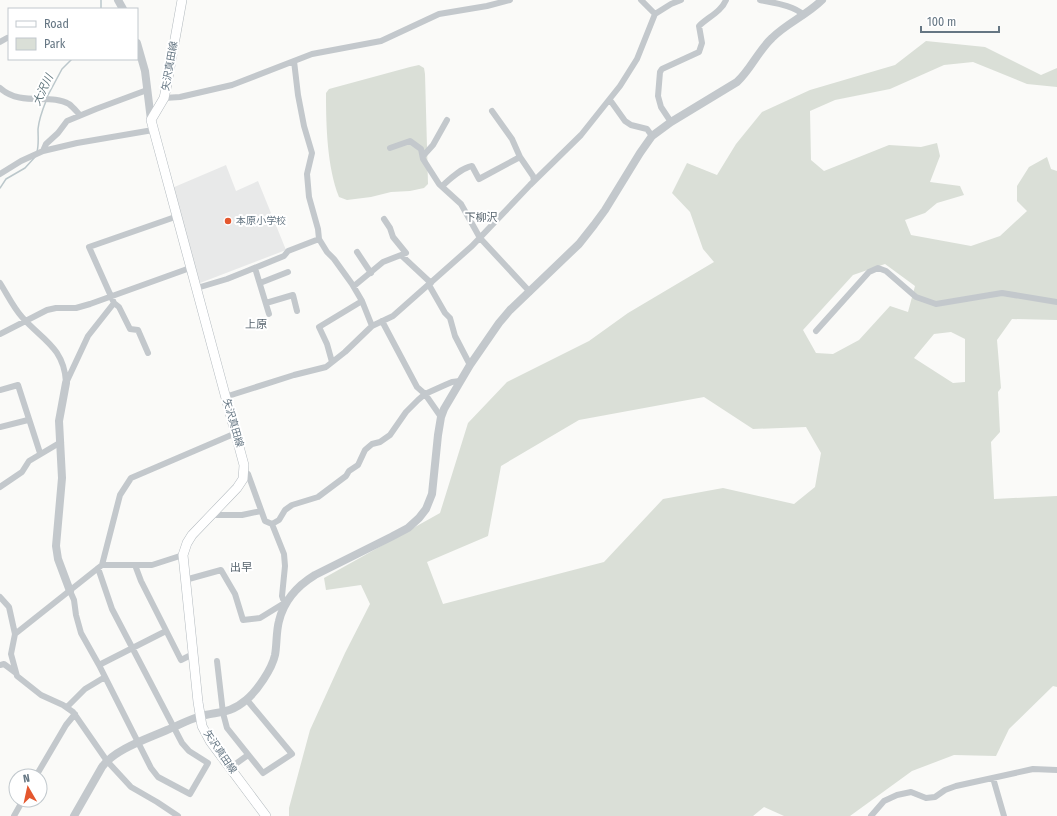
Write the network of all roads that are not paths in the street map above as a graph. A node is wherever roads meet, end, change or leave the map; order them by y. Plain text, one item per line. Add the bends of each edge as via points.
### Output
1 (182, 0) edge
2 (510, 0) edge
3 (641, 0) edge
4 (681, 0) edge
5 (726, 0) edge
6 (760, 0) edge
7 (822, 0) edge
8 (655, 14) junction
9 (804, 15) junction
10 (7, 38) dead end
11 (0, 42) edge
12 (138, 46) edge
13 (294, 61) junction
14 (1, 89) edge
15 (147, 90) junction
16 (164, 98) junction
17 (610, 100) junction
18 (492, 111) dead end
19 (80, 115) junction
20 (151, 120) junction
21 (448, 120) dead end
22 (671, 122) junction
23 (153, 130) junction
24 (652, 136) junction
25 (390, 148) dead end
26 (43, 151) junction
27 (423, 156) junction
28 (520, 157) junction
29 (0, 174) edge
30 (534, 181) junction
31 (442, 186) junction
32 (178, 216) junction
33 (384, 219) dead end
34 (480, 238) junction
35 (319, 239) junction
36 (357, 252) dead end
37 (401, 255) junction
38 (190, 268) junction
39 (255, 268) junction
40 (288, 272) dead end
41 (371, 273) junction
42 (0, 283) edge
43 (260, 284) junction
44 (430, 284) junction
45 (354, 286) junction
46 (197, 288) junction
47 (530, 292) junction
48 (113, 300) junction
49 (362, 301) junction
50 (1057, 302) edge
51 (266, 303) junction
52 (297, 311) dead end
53 (269, 314) dead end
54 (25, 321) junction
55 (382, 321) junction
56 (372, 326) junction
57 (816, 331) dead end
58 (0, 334) edge
59 (148, 353) dead end
60 (332, 362) junction
61 (470, 365) junction
62 (460, 381) junction
63 (66, 384) junction
64 (0, 390) edge
65 (426, 394) junction
66 (225, 397) junction
67 (441, 417) junction
68 (28, 420) junction
69 (0, 427) edge
70 (236, 433) junction
71 (61, 442) junction
72 (40, 453) junction
73 (244, 472) junction
74 (0, 487) edge
75 (261, 511) junction
76 (210, 515) junction
77 (272, 524) junction
78 (183, 555) junction
79 (135, 565) junction
80 (100, 567) junction
81 (185, 580) junction
82 (70, 591) junction
83 (0, 597) edge
84 (286, 602) junction
85 (166, 631) junction
86 (15, 634) junction
87 (132, 649) junction
88 (11, 654) junction
89 (193, 654) junction
90 (217, 661) dead end
91 (99, 665) junction
92 (1, 666) edge
93 (16, 673) junction
94 (105, 677) junction
95 (247, 700) junction
96 (67, 707) junction
97 (223, 713) junction
98 (75, 714) junction
99 (200, 716) junction
100 (173, 727) junction
101 (138, 743) junction
102 (248, 755) junction
103 (106, 761) junction
104 (41, 768) edge
105 (230, 768) junction
106 (1057, 770) edge
107 (993, 778) junction
108 (74, 816) edge
109 (178, 816) edge
110 (266, 816) edge
111 (871, 816) edge
112 (1004, 816) edge

1 - 16 main road, 矢沢真田線
2 - 13 street via 440,14 380,41 312,54
3 - 8 street
4 - 8 street
5 - 22 street via 724,6 699,26 702,43 699,52 660,72 658,96 661,107
6 - 9 street via 800,11
7 - 9 street
8 - 17 street via 637,59
9 - 22 street via 773,37 737,82
10 - 11 street
12 - 15 street
13 - 16 street via 232,86
13 - 35 street via 304,126 312,153 307,174 309,197
14 - 19 street via 17,98 69,104
15 - 19 street
15 - 20 street
16 - 20 main road, 矢沢真田線
17 - 24 street via 625,121 647,129
17 - 30 street via 581,135
18 - 28 street via 512,138
19 - 26 street via 67,121 46,144
20 - 23 main road, 矢沢真田線
21 - 27 street
22 - 24 street
23 - 26 street
23 - 32 main road, 矢沢真田線
24 - 47 street via 594,225 579,244
25 - 27 street via 410,141 421,149
26 - 29 street
27 - 31 street
28 - 30 street
28 - 31 street via 479,179 472,166 469,167
30 - 34 street
31 - 34 street via 461,204
32 - 38 main road, 矢沢真田線
32 - 48 street via 89,247
33 - 37 street via 406,253
34 - 44 street
34 - 47 street
35 - 39 street
35 - 45 street
36 - 41 street
37 - 41 street via 383,262
37 - 44 street
38 - 46 main road, 矢沢真田線
38 - 48 street
39 - 43 street
39 - 46 street
40 - 43 street
41 - 45 street
42 - 54 street
43 - 51 street
44 - 55 street via 393,316
44 - 61 street via 450,318 455,336
45 - 49 street
46 - 66 main road, 矢沢真田線
47 - 61 street via 499,323
48 - 54 street via 76,308 56,308
48 - 59 street via 130,329 138,330
48 - 63 street via 88,336
49 - 56 street
49 - 60 street via 319,327
50 - 57 street via 1002,293 936,304 916,297 886,271 878,268 869,272
51 - 52 street via 293,295
51 - 53 street
54 - 58 street
54 - 63 street via 56,352 64,369
55 - 56 street
55 - 65 street via 417,387
56 - 60 street
60 - 66 street via 326,367
61 - 62 street
62 - 65 street
62 - 67 street
63 - 71 street via 59,421
64 - 68 street via 18,384
65 - 67 street
65 - 77 street via 406,412 390,435 368,447 358,465 346,476 318,497 284,510 279,520
66 - 70 main road, 矢沢真田線
67 - 84 street via 432,494 419,518 392,537 315,575 297,588
68 - 69 street
68 - 72 street
70 - 73 main road, 矢沢真田線
70 - 80 street via 131,478 120,495
71 - 72 street
71 - 82 street via 62,478 57,551
72 - 74 street via 29,461 22,472
73 - 75 street via 248,474
73 - 76 main road, 矢沢真田線 via 237,488
75 - 76 street
75 - 77 street via 265,521
76 - 78 main road, 矢沢真田線 via 192,535
77 - 84 street via 284,554 282,596
78 - 79 street via 152,565
78 - 81 main road, 矢沢真田線
79 - 80 street
79 - 85 street
80 - 82 street
80 - 87 street via 112,609
81 - 84 street via 221,570 235,594 243,620 260,618
81 - 89 main road, 矢沢真田線
82 - 86 street
82 - 91 street via 81,633
83 - 86 street via 9,607
84 - 95 street via 279,622 275,656 266,676
85 - 87 street
85 - 89 street via 181,660
86 - 88 street
87 - 91 street
87 - 100 street
88 - 92 street
88 - 93 street
89 - 99 main road, 矢沢真田線
90 - 97 street
91 - 94 street
92 - 93 street
93 - 96 street via 21,681 41,695
94 - 96 street via 85,689
94 - 101 street
95 - 97 street
95 - 102 street via 292,754 262,773
96 - 98 street
97 - 99 street
97 - 102 street via 227,728
98 - 103 street
98 - 104 street
99 - 100 street
99 - 105 main road, 矢沢真田線 via 210,741
100 - 101 street
100 - 101 street via 189,751 208,763 190,794 158,777
101 - 103 street
102 - 105 street
103 - 108 street
103 - 109 street via 131,787
105 - 110 main road, 矢沢真田線
106 - 107 street via 1033,769
107 - 111 street via 956,786 935,797 926,798 912,792 897,795 884,801
107 - 112 street

